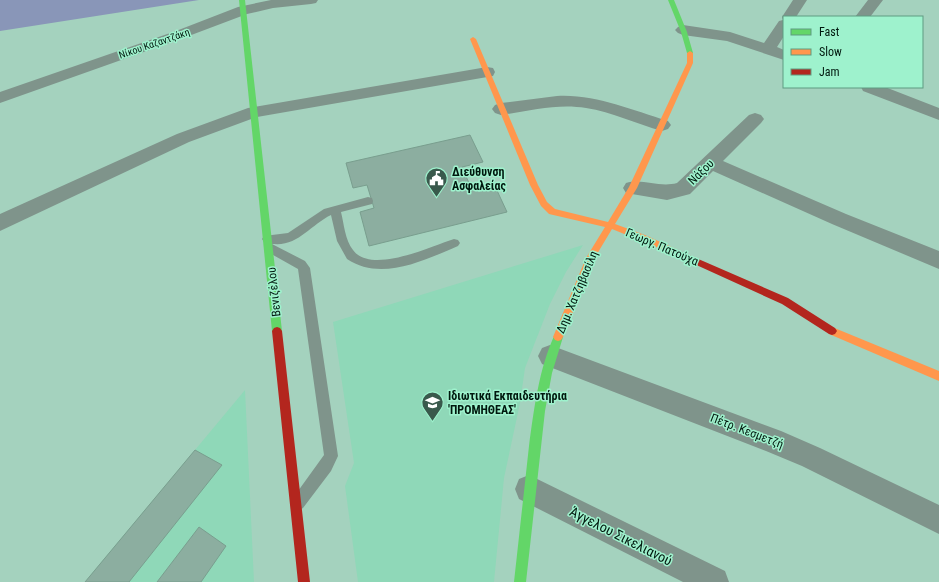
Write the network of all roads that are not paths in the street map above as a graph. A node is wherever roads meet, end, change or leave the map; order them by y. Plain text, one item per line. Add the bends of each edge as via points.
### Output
1 (311, 0) edge
2 (671, 0) edge
3 (800, 0) edge
4 (876, 0) edge
5 (242, 4) edge
6 (790, 16) edge
7 (863, 16) edge
8 (783, 26) edge
9 (683, 30) junction
10 (473, 39) dead end
11 (768, 49) junction
12 (783, 55) edge
13 (487, 72) junction
14 (872, 88) edge
15 (0, 98) edge
16 (501, 109) junction
17 (254, 112) junction
18 (939, 114) edge
19 (755, 118) dead end
20 (662, 125) junction
21 (711, 163) junction
22 (633, 188) junction
23 (368, 201) dead end
24 (335, 209) junction
25 (0, 223) edge
26 (609, 225) junction
27 (454, 243) dead end
28 (269, 244) junction
29 (939, 260) edge
30 (550, 356) junction
31 (939, 376) edge
32 (529, 489) junction
33 (296, 506) junction
34 (939, 520) edge
35 (304, 582) edge
36 (520, 582) edge
37 (714, 582) edge

1 - 5 street, Νίκου Καζαντζάκη
2 - 9 street, Δημ. Χατζηβασίλη
3 - 6 street
4 - 7 street
5 - 15 street, Νίκου Καζαντζάκη via 181,34
5 - 17 street, Βενιζέλου
8 - 11 street
9 - 11 street via 730,37
9 - 20 street, Δημ. Χατζηβασίλη via 690,53 690,63
10 - 13 street, Γεωργ. Πατούχα
11 - 12 street
13 - 16 street, Γεωργ. Πατούχα
13 - 17 street
14 - 18 street
16 - 20 street via 563,101 576,102 600,106
16 - 26 street, Γεωργ. Πατούχα via 547,208 565,216
17 - 25 street via 183,138 36,204
17 - 28 street, Βενιζέλου
19 - 21 street, Νάξου
20 - 22 street, Δημ. Χατζηβασίλη
21 - 22 street, Νάξου via 686,187 678,191 661,193
21 - 29 street
22 - 26 street, Δημ. Χατζηβασίλη
23 - 24 lane
24 - 27 lane via 345,247 351,256 365,262 384,264 409,260
24 - 28 lane via 290,237
26 - 30 street, Δημ. Χατζηβασίλη via 590,258
26 - 31 street, Γεωργ. Πατούχα via 642,237 785,301 835,333
28 - 33 street, Βενιζέλου
28 - 33 lane via 304,268 330,456 326,466
30 - 32 street, Δημ. Χατζηβασίλη
30 - 34 street, Πέτρ. Κεσμετζή via 772,440
32 - 36 street, Δημ. Χατζηβασίλη
32 - 37 street, Άγγελου Σικελιανού
33 - 35 street, Βενιζέλου

